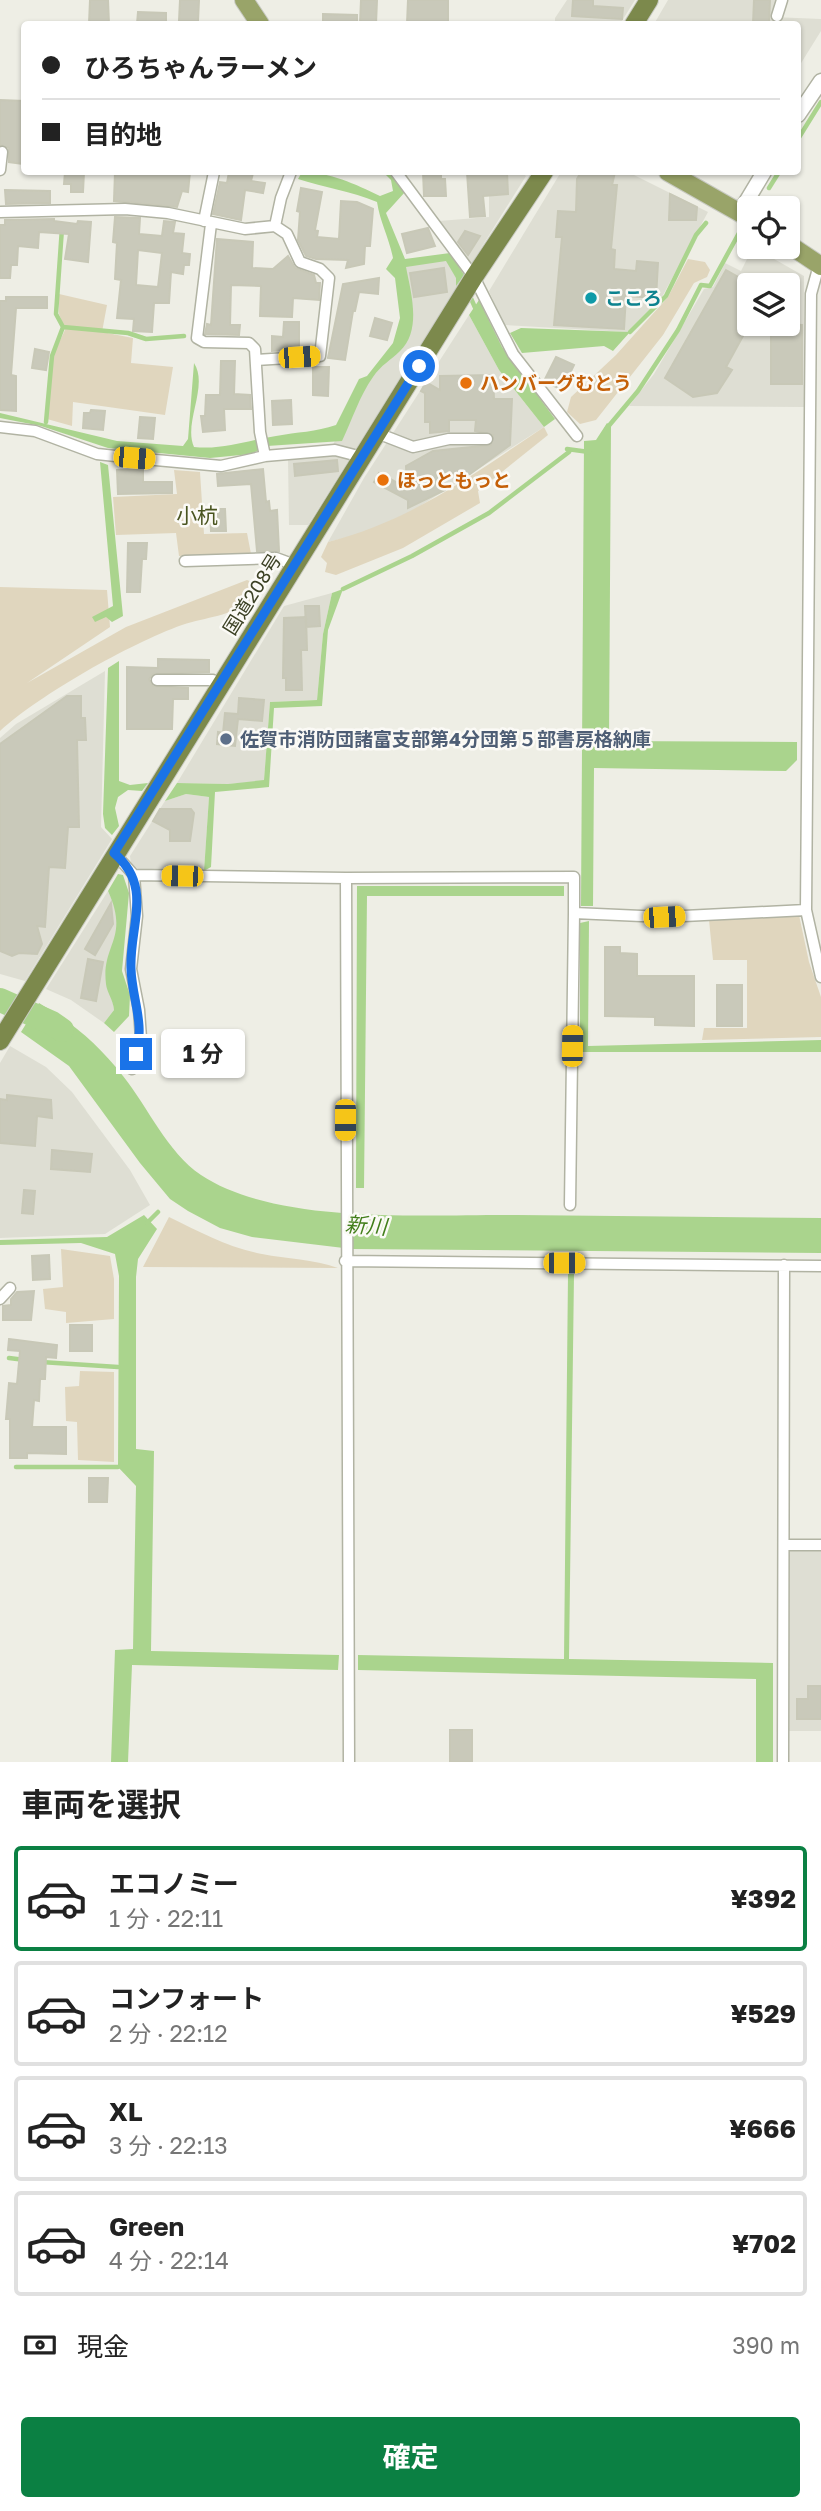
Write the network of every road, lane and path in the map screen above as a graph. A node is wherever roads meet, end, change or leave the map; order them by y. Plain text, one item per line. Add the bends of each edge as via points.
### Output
1 (244, 0) edge
2 (649, 0) edge
3 (782, 0) edge
4 (777, 16) dead end
5 (258, 21) edge
6 (636, 21) edge
7 (821, 81) edge
8 (801, 111) edge
9 (2, 152) dead end
10 (0, 170) edge
11 (214, 175) edge
12 (290, 175) edge
13 (398, 175) edge
14 (542, 175) edge
15 (673, 175) edge
16 (763, 175) edge
17 (753, 196) edge
18 (737, 211) edge
19 (0, 212) edge
20 (207, 222) junction
21 (275, 226) junction
22 (800, 252) edge
23 (820, 266) edge
24 (474, 278) junction
25 (256, 360) junction
26 (0, 427) edge
27 (377, 433) junction
28 (577, 436) dead end
29 (487, 439) dead end
30 (265, 456) junction
31 (362, 457) junction
32 (185, 561) dead end
33 (295, 565) junction
34 (158, 680) dead end
35 (220, 684) junction
36 (114, 853) junction
37 (134, 875) junction
38 (346, 878) junction
39 (806, 910) junction
40 (574, 913) junction
41 (821, 977) edge
42 (1, 1039) edge
43 (132, 1069) dead end
44 (570, 1205) dead end
45 (345, 1261) junction
46 (784, 1265) junction
47 (821, 1266) edge
48 (10, 1288) dead end
49 (0, 1299) edge
50 (784, 1545) junction
51 (821, 1545) edge
52 (349, 1762) edge
53 (783, 1762) edge

1 - 5 main road
2 - 6 highway
3 - 4 street
7 - 8 street
9 - 10 street
11 - 20 street
12 - 21 street
13 - 24 street
14 - 24 highway, 国道208号
15 - 18 main road
16 - 17 street
19 - 20 street via 125,209
20 - 21 street via 245,229
20 - 25 street via 197,338 249,343
21 - 25 street via 287,234 300,262 320,269 329,278 320,356
22 - 23 main road
23 - 39 street via 811,294
24 - 27 highway, 国道208号
24 - 28 street via 513,354
25 - 30 street
26 - 30 street via 35,431 110,456 221,466
27 - 29 street via 413,447 449,439
27 - 31 highway, 国道208号
30 - 31 street via 335,450
31 - 33 highway, 国道208号
32 - 33 street via 276,558
33 - 35 highway, 国道208号
34 - 35 street via 213,680
35 - 36 highway, 国道208号
36 - 37 street
36 - 42 highway, 国道208号
37 - 38 street
37 - 43 street via 137,916 131,969 141,1038
38 - 40 street via 574,877
38 - 45 street
39 - 40 street via 664,917
39 - 41 street
40 - 44 street
45 - 46 street
45 - 52 street
46 - 47 street
46 - 50 street
48 - 49 street
50 - 51 street
50 - 53 street

